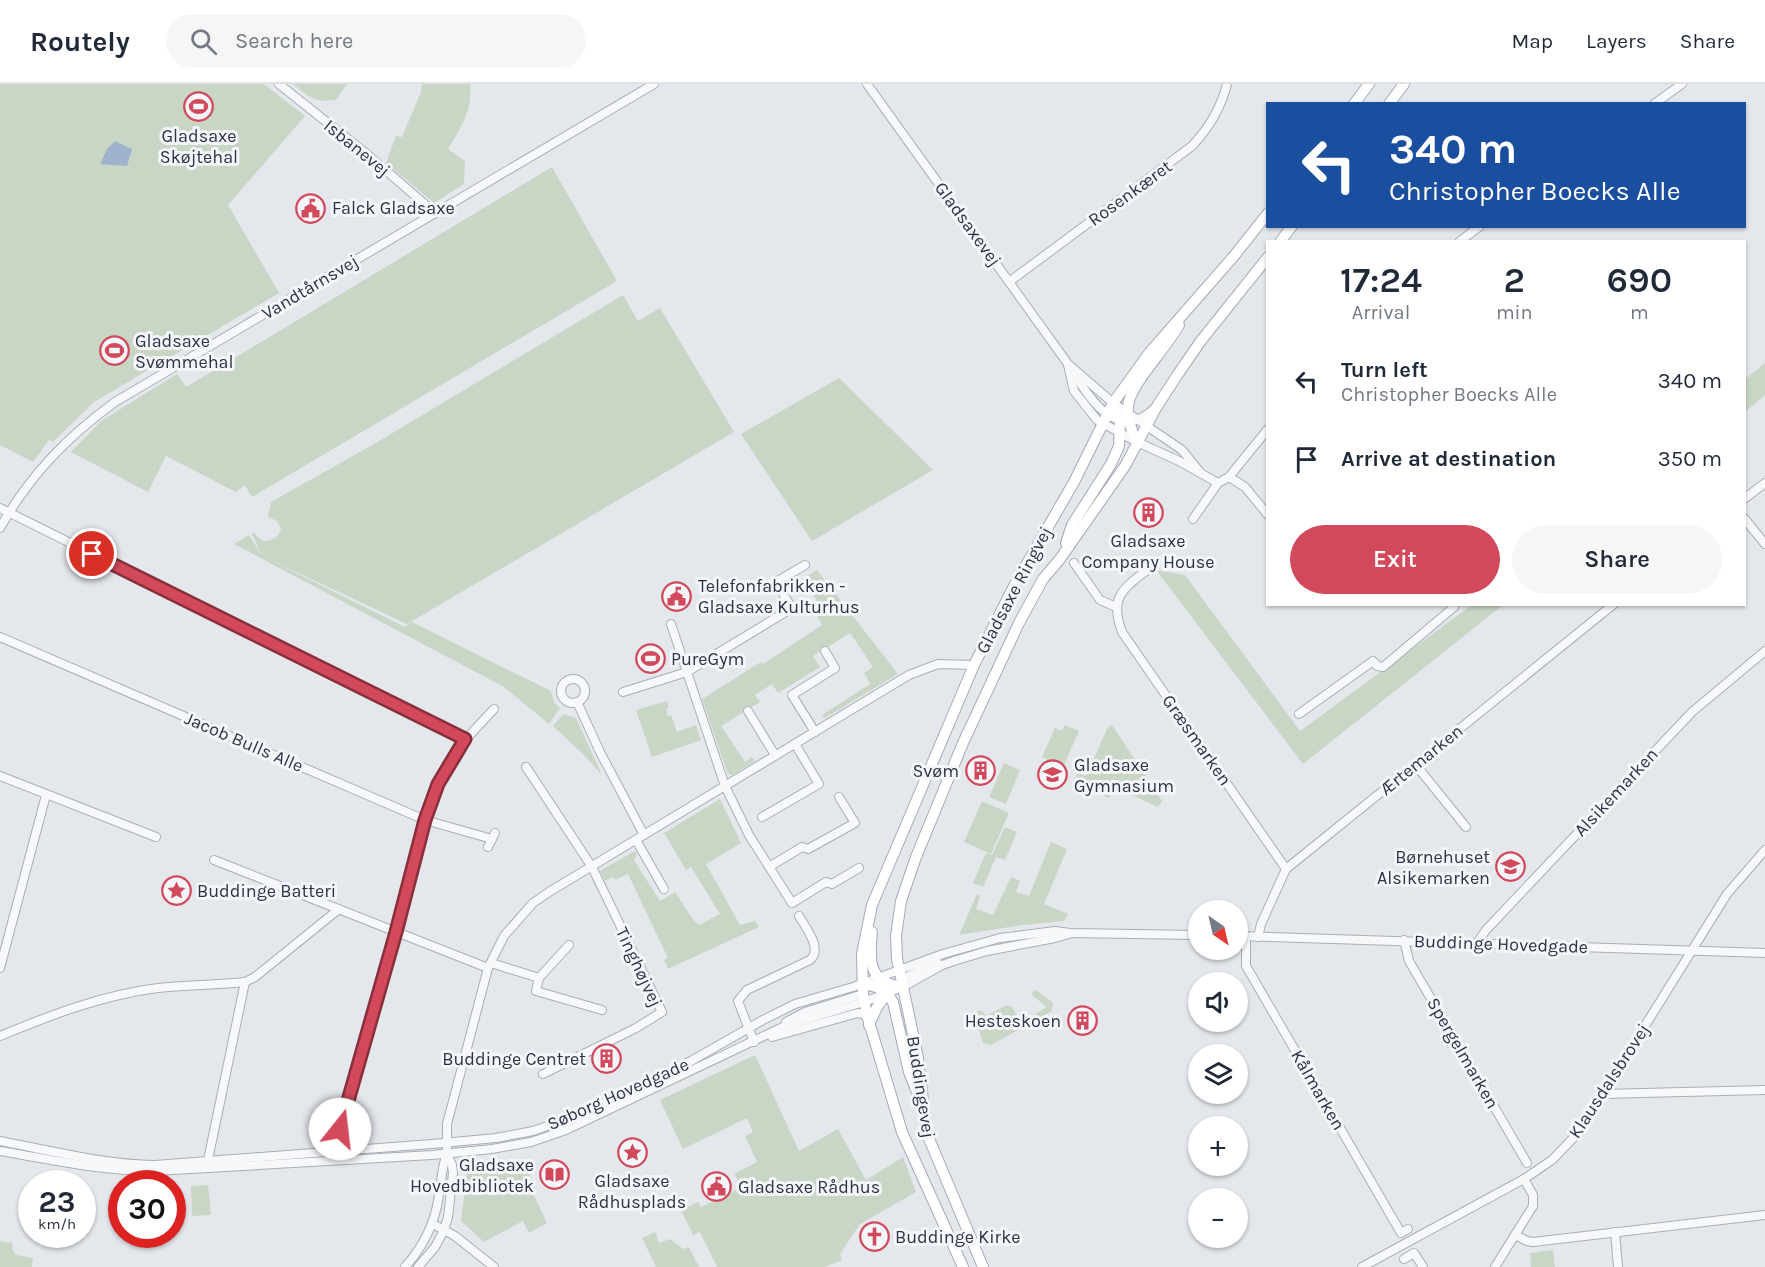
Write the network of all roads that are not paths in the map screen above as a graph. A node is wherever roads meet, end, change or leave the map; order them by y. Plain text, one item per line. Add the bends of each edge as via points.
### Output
1 (279, 84) edge
2 (654, 84) edge
3 (867, 84) edge
4 (1227, 84) edge
5 (1369, 84) edge
6 (1404, 84) edge
7 (1682, 84) edge
8 (1356, 102) edge
9 (1390, 102) edge
10 (1657, 102) edge
11 (435, 213) junction
12 (1266, 216) edge
13 (1477, 228) edge
14 (1462, 240) edge
15 (1266, 260) edge
16 (1009, 282) junction
17 (1189, 307) junction
18 (1068, 364) junction
19 (1113, 403) junction
20 (1104, 419) junction
21 (1132, 420) junction
22 (1266, 431) edge
23 (1121, 434) junction
24 (1137, 442) junction
25 (1198, 471) junction
26 (1229, 477) junction
27 (1218, 483) junction
28 (1765, 483) edge
29 (1746, 497) edge
30 (4, 510) edge
31 (1266, 513) edge
32 (1193, 519) dead end
33 (1746, 520) edge
34 (0, 528) edge
35 (1765, 544) edge
36 (1060, 559) junction
37 (1074, 563) dead end
38 (805, 565) dead end
39 (1146, 572) dead end
40 (1453, 606) edge
41 (1612, 606) edge
42 (1116, 607) junction
43 (671, 624) dead end
44 (0, 637) edge
45 (825, 651) dead end
46 (1765, 651) edge
47 (974, 665) junction
48 (687, 672) junction
49 (623, 692) dead end
50 (577, 702) dead end
51 (494, 709) dead end
52 (748, 711) dead end
53 (1299, 714) dead end
54 (814, 732) junction
55 (465, 739) junction
56 (795, 744) junction
57 (776, 755) junction
58 (1415, 764) junction
59 (526, 767) dead end
60 (0, 776) edge
61 (725, 786) junction
62 (46, 795) junction
63 (839, 797) dead end
64 (762, 817) dead end
65 (425, 820) junction
66 (1466, 827) dead end
67 (156, 837) dead end
68 (640, 838) junction
69 (492, 840) dead end
70 (1765, 850) edge
71 (214, 861) dead end
72 (592, 867) junction
73 (769, 867) junction
74 (859, 868) dead end
75 (1286, 868) junction
76 (880, 884) junction
77 (664, 889) dead end
78 (339, 909) junction
79 (799, 916) dead end
80 (396, 932) junction
81 (1070, 933) junction
82 (1188, 935) edge
83 (1258, 936) junction
84 (1248, 937) edge
85 (1404, 940) junction
86 (1477, 943) junction
87 (569, 945) dead end
88 (1691, 951) junction
89 (1765, 952) edge
90 (1245, 960) edge
91 (489, 966) junction
92 (0, 968) edge
93 (539, 978) junction
94 (891, 979) junction
95 (244, 982) junction
96 (863, 994) junction
97 (602, 1010) dead end
98 (868, 1020) junction
99 (748, 1028) junction
100 (0, 1036) edge
101 (754, 1042) junction
102 (543, 1074) dead end
103 (1765, 1090) edge
104 (1602, 1094) junction
105 (922, 1106) junction
106 (533, 1131) junction
107 (0, 1141) edge
108 (446, 1143) junction
109 (0, 1151) edge
110 (333, 1152) junction
111 (447, 1154) junction
112 (376, 1157) junction
113 (208, 1160) junction
114 (1527, 1162) dead end
115 (1524, 1179) junction
116 (1765, 1215) edge
117 (432, 1224) junction
118 (1408, 1229) dead end
119 (444, 1230) junction
120 (1615, 1232) junction
121 (1515, 1235) junction
122 (1404, 1259) dead end
123 (405, 1267) edge
124 (418, 1267) edge
125 (494, 1267) edge
126 (963, 1267) edge
127 (983, 1267) edge
128 (1362, 1267) edge
129 (1423, 1267) edge
130 (1495, 1267) edge
131 (1618, 1267) edge

1 - 11 street, Isbanevej
2 - 11 street, Vandtårnsvej
3 - 16 street, Gladsaxevej
4 - 16 street, Rosenkæret via 1210,125 1192,146
5 - 8 main road
6 - 9 main road
7 - 10 street
11 - 30 street, Vandtårnsvej via 115,402 55,452
12 - 17 main road, Gladsaxe Ringvej
13 - 14 street
15 - 21 main road, Gladsaxe Ringvej via 1200,342 1156,408
16 - 18 street, Gladsaxevej
17 - 19 main road, Gladsaxe Ringvej
17 - 21 main road via 1134,390 1129,400
18 - 19 street, Gladsaxevej
18 - 20 street, Gladsaxevej via 1074,392 1090,414
19 - 20 main road, Gladsaxe Ringvej
19 - 21 main road
20 - 21 street
20 - 23 street, Gladsaxevej
20 - 47 main road, Gladsaxe Ringvej
21 - 23 main road
21 - 24 main road, Gladsaxe Ringvej
21 - 24 main road
21 - 25 street via 1182,450
22 - 26 street
23 - 24 street, Gladsaxevej
23 - 36 main road via 1117,452 1072,525
24 - 25 street, Gladsaxevej
24 - 36 main road, Gladsaxe Ringvej via 1125,466
25 - 27 street
26 - 27 street
26 - 31 street via 1245,487
27 - 32 street
28 - 29 street
30 - 34 street, Vandtårnsvej
30 - 55 street
33 - 35 street
36 - 94 main road, Gladsaxe Ringvej via 1043,579 994,674 916,857 901,901
37 - 42 street via 1100,600
38 - 48 street via 776,582 792,608
39 - 42 street via 1121,594
40 - 53 street via 1383,667 1373,662
41 - 58 street, Ærtemarken
42 - 75 street, Græsmarken via 1122,632
43 - 48 street
44 - 65 street, Jacob Bulls Alle
45 - 54 street via 835,668 792,695
46 - 86 street, Alsikemarken via 1692,712
47 - 54 street via 928,666
47 - 76 main road, Gladsaxe Ringvej
48 - 49 street
48 - 61 street
50 - 68 street
51 - 55 street
52 - 57 street
54 - 56 street
55 - 65 street via 438,784
56 - 57 street
56 - 64 street via 819,784
57 - 61 street
58 - 66 street
58 - 75 street, Ærtemarken
59 - 72 street
60 - 62 street
61 - 68 street
61 - 73 street
62 - 67 street
62 - 92 street
63 - 73 street via 855,823
65 - 69 street, Jacob Bulls Alle
65 - 80 street
68 - 72 street
68 - 77 street
70 - 88 street, Klausdalsbrovej via 1727,894
71 - 78 street
72 - 91 street via 533,903 504,936
72 - 102 street, Tinghøjvej via 662,1012
73 - 74 street via 792,903
75 - 83 street, Ærtemarken
76 - 94 main road via 870,958
76 - 96 main road, Gladsaxe Ringvej via 862,954
78 - 80 street
78 - 95 street
79 - 99 street via 816,954 742,994 738,1004
80 - 91 street
80 - 110 street
81 - 82 street
81 - 94 street via 987,951
81 - 94 street via 1055,931 1000,938 942,954
83 - 84 street, Buddinge Hovedgade
83 - 85 street, Buddinge Hovedgade
85 - 86 street, Buddinge Hovedgade
85 - 114 street, Spergelmarken via 1409,961
86 - 88 street, Buddinge Hovedgade
87 - 93 street
88 - 89 street, Buddinge Hovedgade
88 - 104 street, Klausdalsbrovej
90 - 118 street, Kålmarken via 1401,1233
91 - 93 street
91 - 108 street via 453,1095
93 - 97 street via 536,992
94 - 96 main road
94 - 96 street
94 - 98 main road
94 - 105 main road via 909,1072
94 - 105 main road, Buddingevej via 918,1058
95 - 100 street via 158,988 108,997
95 - 113 street
96 - 98 main road, Gladsaxe Ringvej
96 - 99 street, Søborg Hovedgade via 795,1004
96 - 101 street, Søborg Hovedgade
98 - 101 street via 858,1013
98 - 126 main road, Buddingevej via 902,1132
99 - 101 street
99 - 106 street, Søborg Hovedgade via 691,1061 576,1116
101 - 111 street, Søborg Hovedgade via 549,1137
103 - 104 street
104 - 115 street, Klausdalsbrovej via 1566,1148
105 - 127 main road, Buddingevej via 930,1144
106 - 108 street, Søborg Hovedgade
106 - 111 street
107 - 113 street, Søborg Hovedgade via 129,1164
108 - 110 street, Søborg Hovedgade
108 - 111 street
108 - 112 street via 443,1147
109 - 112 street, Søborg Hovedgade via 128,1171
110 - 113 street, Søborg Hovedgade
111 - 112 street, Søborg Hovedgade
111 - 117 street
111 - 119 street via 453,1173
115 - 121 street via 1534,1201
115 - 128 street, Klausdalsbrovej
116 - 120 street
117 - 119 street
117 - 123 street via 425,1241
119 - 124 street via 431,1254
119 - 125 street
120 - 121 street via 1533,1242
120 - 131 street
121 - 130 street
122 - 129 street via 1414,1253

